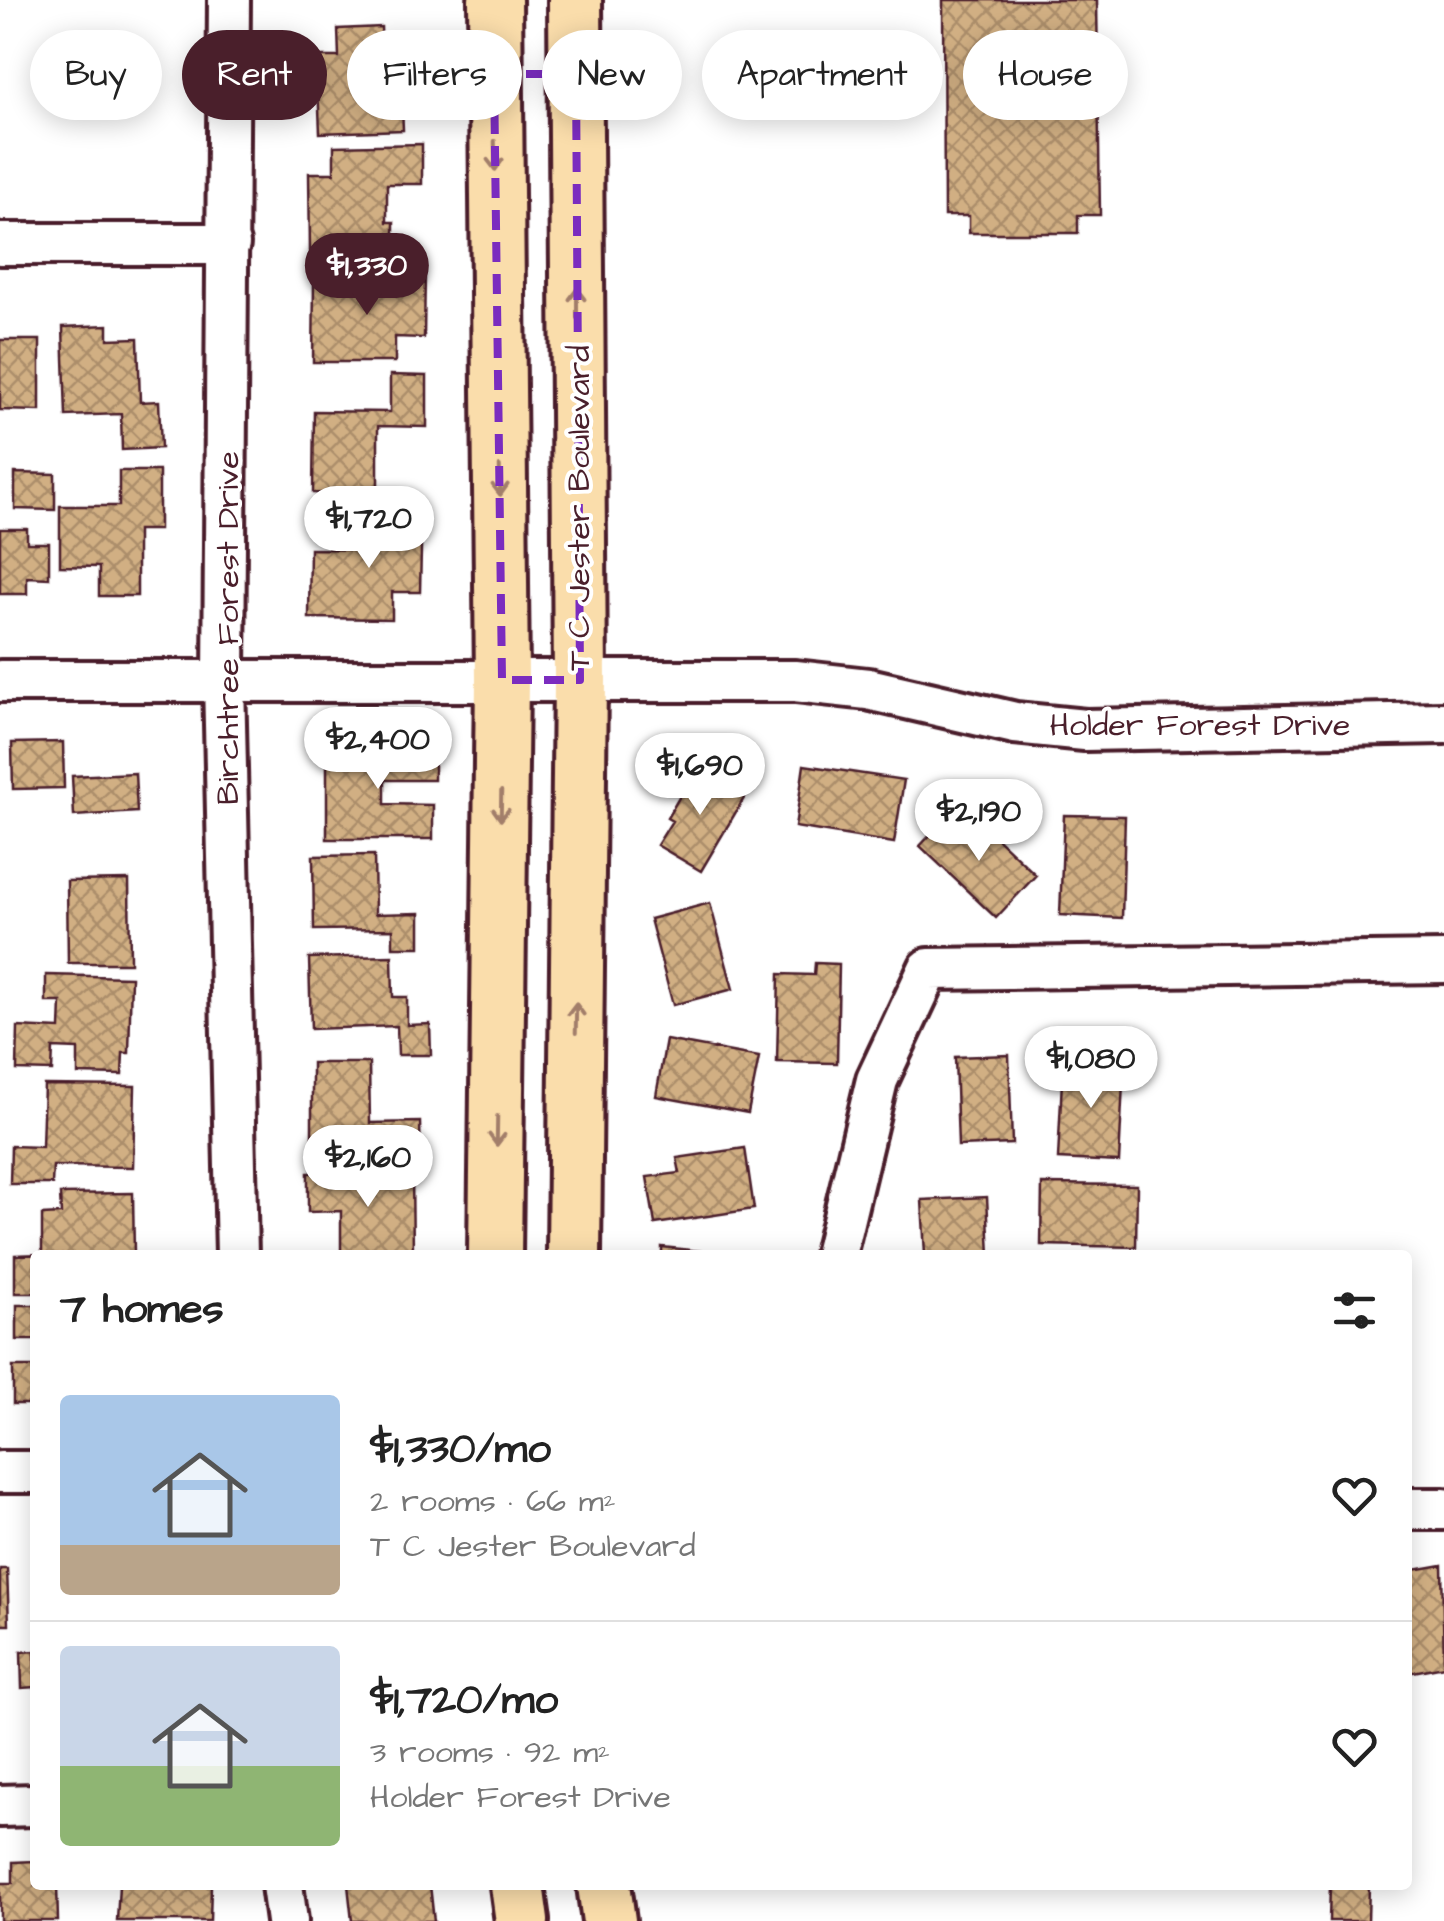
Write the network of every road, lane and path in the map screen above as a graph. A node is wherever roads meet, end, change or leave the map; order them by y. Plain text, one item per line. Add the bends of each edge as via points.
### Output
1 (229, 0) edge
2 (494, 0) edge
3 (574, 0) edge
4 (494, 30) edge
5 (575, 30) edge
6 (495, 120) edge
7 (576, 120) edge
8 (0, 244) edge
9 (229, 244) junction
10 (224, 680) junction
11 (502, 680) junction
12 (580, 680) junction
13 (0, 681) edge
14 (1444, 723) edge
15 (1444, 962) edge
16 (236, 1250) edge
17 (495, 1250) edge
18 (574, 1250) edge
19 (836, 1250) edge
20 (0, 1472) edge
21 (30, 1472) edge
22 (1412, 1509) edge
23 (1444, 1509) edge
24 (30, 1805) edge
25 (0, 1806) edge
26 (283, 1890) edge
27 (518, 1890) edge
28 (605, 1890) edge
29 (287, 1921) edge
30 (522, 1921) edge
31 (609, 1921) edge

1 - 9 street, Birchtree Forest Drive
2 - 4 main road
3 - 5 main road, T C Jester Boulevard
6 -> 11 main road
12 -> 7 main road, T C Jester Boulevard
8 - 9 street
9 - 10 street, Birchtree Forest Drive
10 - 11 street, Holder Forest Drive
10 - 13 street, Holder Forest Drive
10 - 16 street, Birchtree Forest Drive
11 - 12 street, Holder Forest Drive
11 -> 17 main road
12 - 14 street, Holder Forest Drive via 795,681 1085,730
18 -> 12 main road, T C Jester Boulevard
15 - 19 street via 928,968 877,1080
20 - 21 street
22 - 23 street
24 - 25 street
26 - 29 street
27 - 30 main road
28 - 31 main road

